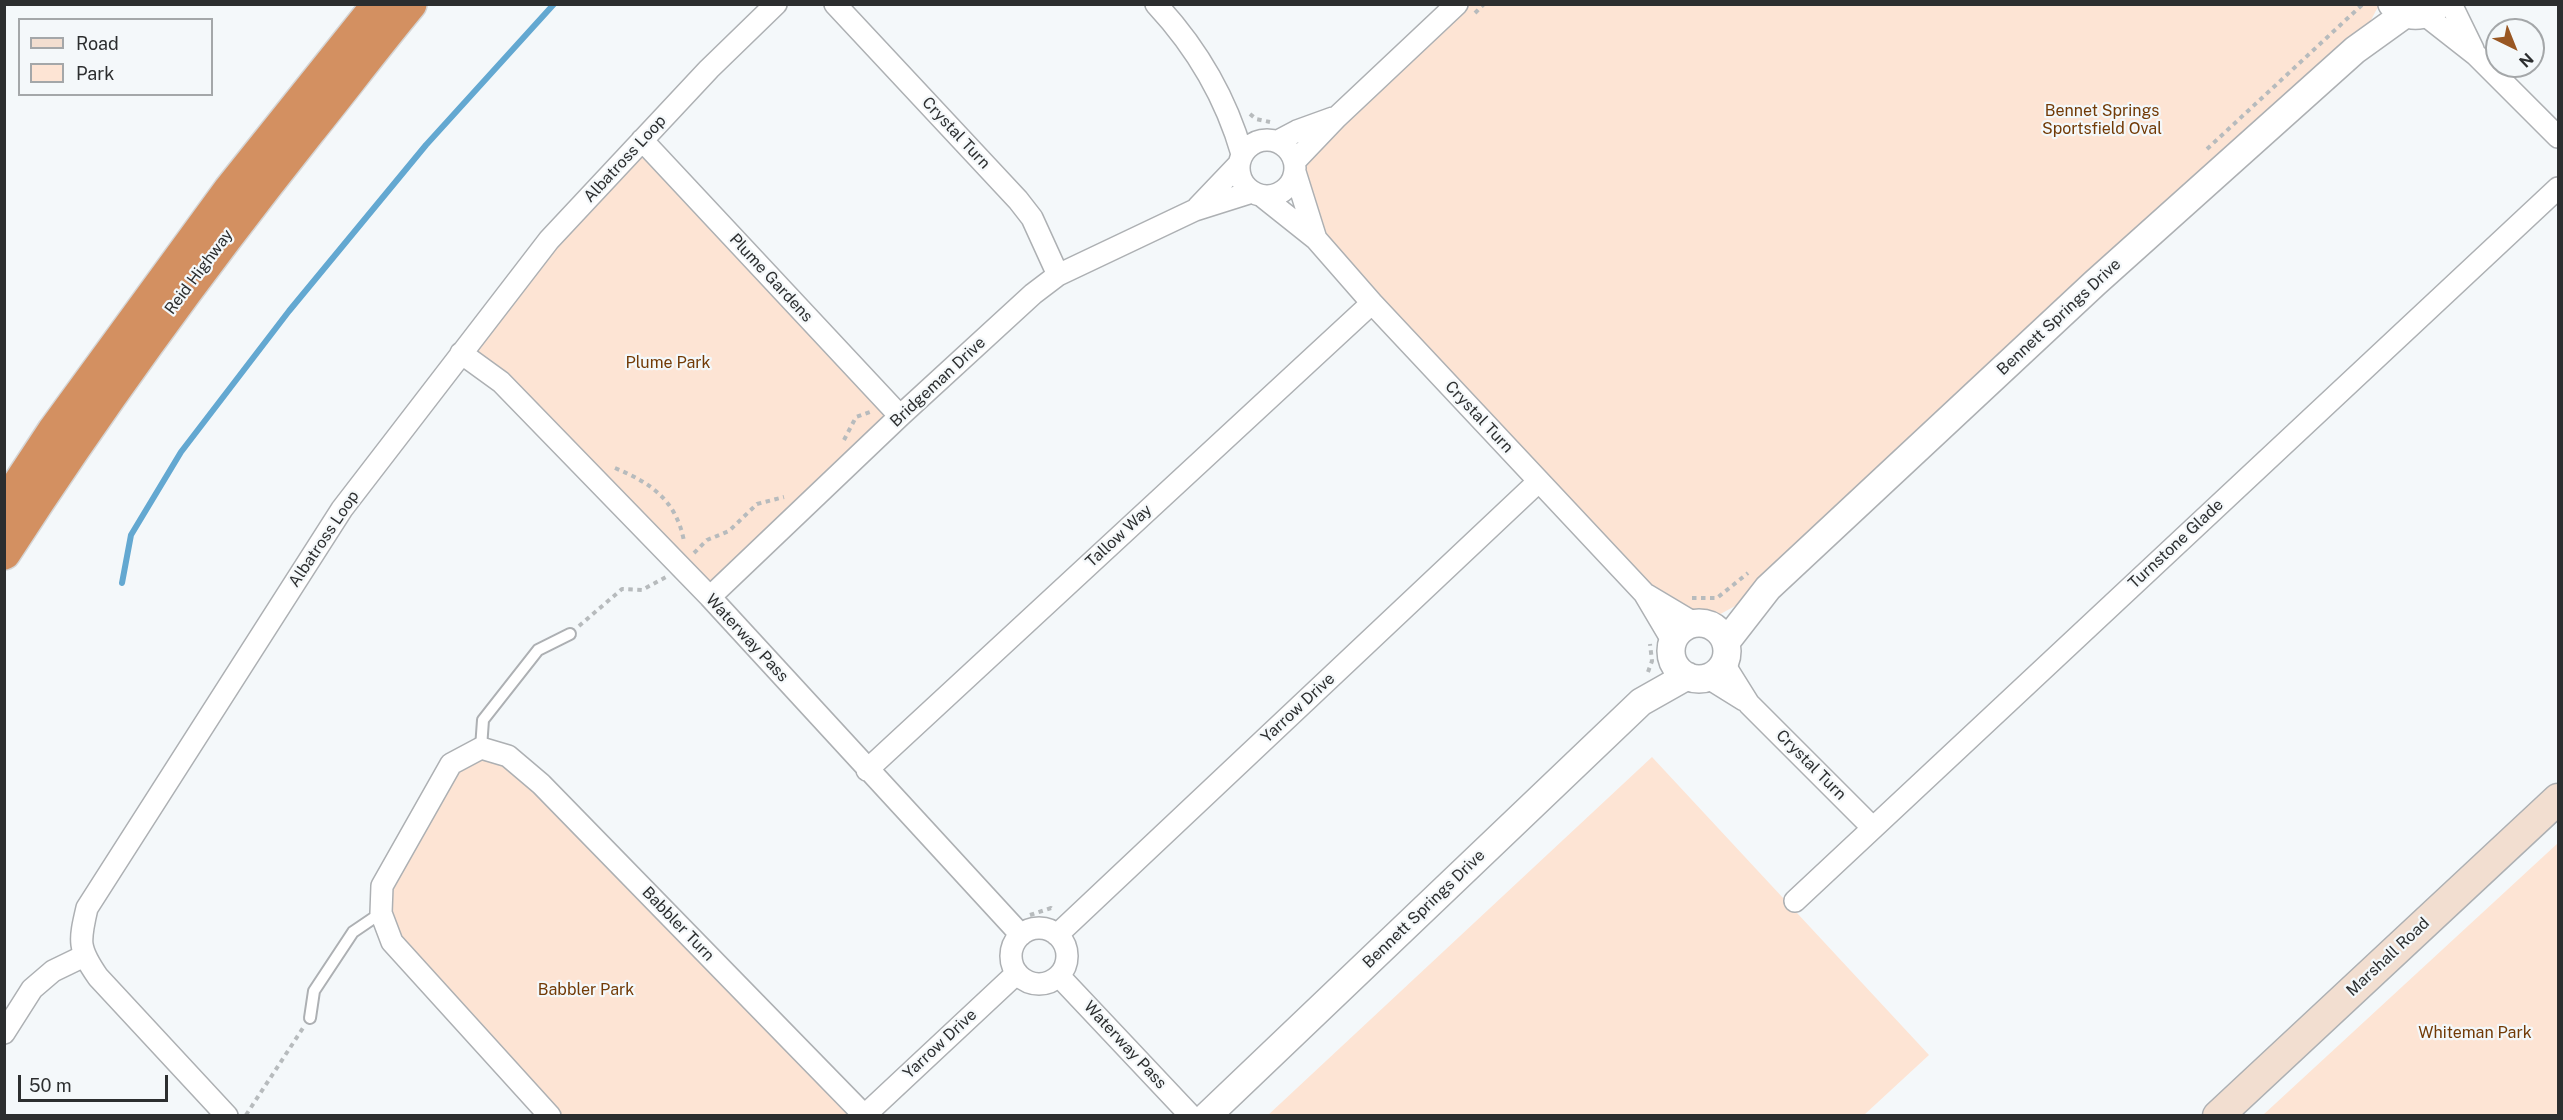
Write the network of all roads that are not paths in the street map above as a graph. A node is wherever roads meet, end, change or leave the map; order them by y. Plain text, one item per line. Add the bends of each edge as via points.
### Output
1 (379, 4) edge
2 (410, 4) edge
3 (776, 4) edge
4 (835, 4) edge
5 (1156, 4) edge
6 (2379, 4) edge
7 (2451, 4) edge
8 (2415, 10) edge
9 (1462, 12) edge
10 (2355, 51) junction
11 (2476, 55) junction
12 (1337, 117) junction
13 (2559, 136) edge
14 (642, 140) junction
15 (1254, 150) junction
16 (1295, 167) junction
17 (2559, 188) edge
18 (1257, 194) junction
19 (1195, 210) junction
20 (1316, 239) junction
21 (1058, 275) junction
22 (1372, 303) junction
23 (461, 353) junction
24 (900, 416) junction
25 (1539, 481) junction
26 (4, 507) edge
27 (4, 553) edge
28 (1759, 580) junction
29 (1644, 593) junction
30 (710, 597) junction
31 (1699, 623) junction
32 (570, 634) road end
33 (1672, 646) junction
34 (1711, 665) junction
35 (1641, 702) junction
36 (481, 748) junction
37 (867, 770) junction
38 (2559, 799) edge
39 (1872, 827) junction
40 (1795, 901) dead end
41 (381, 913) junction
42 (1021, 935) junction
43 (1057, 935) junction
44 (84, 956) junction
45 (1017, 973) junction
46 (1059, 976) junction
47 (310, 1018) road end
48 (4, 1033) edge
49 (864, 1115) edge
50 (227, 1116) edge
51 (550, 1116) edge
52 (1191, 1116) edge
53 (1207, 1116) edge
54 (2218, 1116) edge

1 - 26 highway, Reid Highway via 230,190 54,431
2 - 27 highway, Reid Highway via 152,335
3 - 14 street, Albatross Loop
4 - 21 street, Crystal Turn via 1018,200 1032,218
5 - 15 street via 1181,32
6 - 10 street, Bennett Springs Drive
7 - 11 street
8 - 10 street, Bennett Springs Drive
8 - 11 street
9 - 12 street
10 - 28 street, Bennett Springs Drive
11 - 13 street
12 - 15 street
12 - 16 street
14 - 23 street, Albatross Loop via 549,240
14 - 24 street, Plume Gardens
15 - 16 street via 1286,146
15 - 18 street via 1242,180
15 - 19 street
16 - 18 street via 1287,188 1280,193
16 - 20 street
17 - 39 street, Turnstone Glade
18 - 19 street
18 - 20 street
19 - 21 street, Bridgeman Drive
20 - 22 street, Crystal Turn
21 - 24 street, Bridgeman Drive
22 - 25 street, Crystal Turn
22 - 37 street, Tallow Way
23 - 30 street, Waterway Pass via 501,382 684,565
23 - 44 street, Albatross Loop via 342,509 87,908 80,935
24 - 30 street, Bridgeman Drive
25 - 29 street, Crystal Turn
25 - 43 street, Yarrow Drive
28 - 31 street, Bennett Springs Drive
28 - 34 street, Bennett Springs Drive
29 - 31 street, Crystal Turn
29 - 33 street, Crystal Turn
30 - 37 street, Waterway Pass
31 - 33 street via 1685,627
31 - 34 street via 1720,632
32 - 36 lane via 538,650 483,720
33 - 34 street via 1678,669
33 - 35 street, Bennett Springs Drive
34 - 35 street, Bennett Springs Drive
34 - 39 street, Crystal Turn
35 - 53 street, Bennett Springs Drive
36 - 41 street via 451,764 382,886
36 - 49 street, Babbler Turn via 508,756 541,784
37 - 42 street, Waterway Pass
38 - 54 main road, Marshall Road
39 - 40 street, Turnstone Glade
41 - 47 lane via 353,932 314,991
41 - 51 street via 392,942
42 - 43 street via 1039,928
42 - 45 street via 1011,953
43 - 46 street via 1067,960
44 - 48 street via 53,971 32,989
44 - 50 street via 98,977
45 - 46 street via 1042,984
45 - 49 street, Yarrow Drive
46 - 52 street, Waterway Pass

